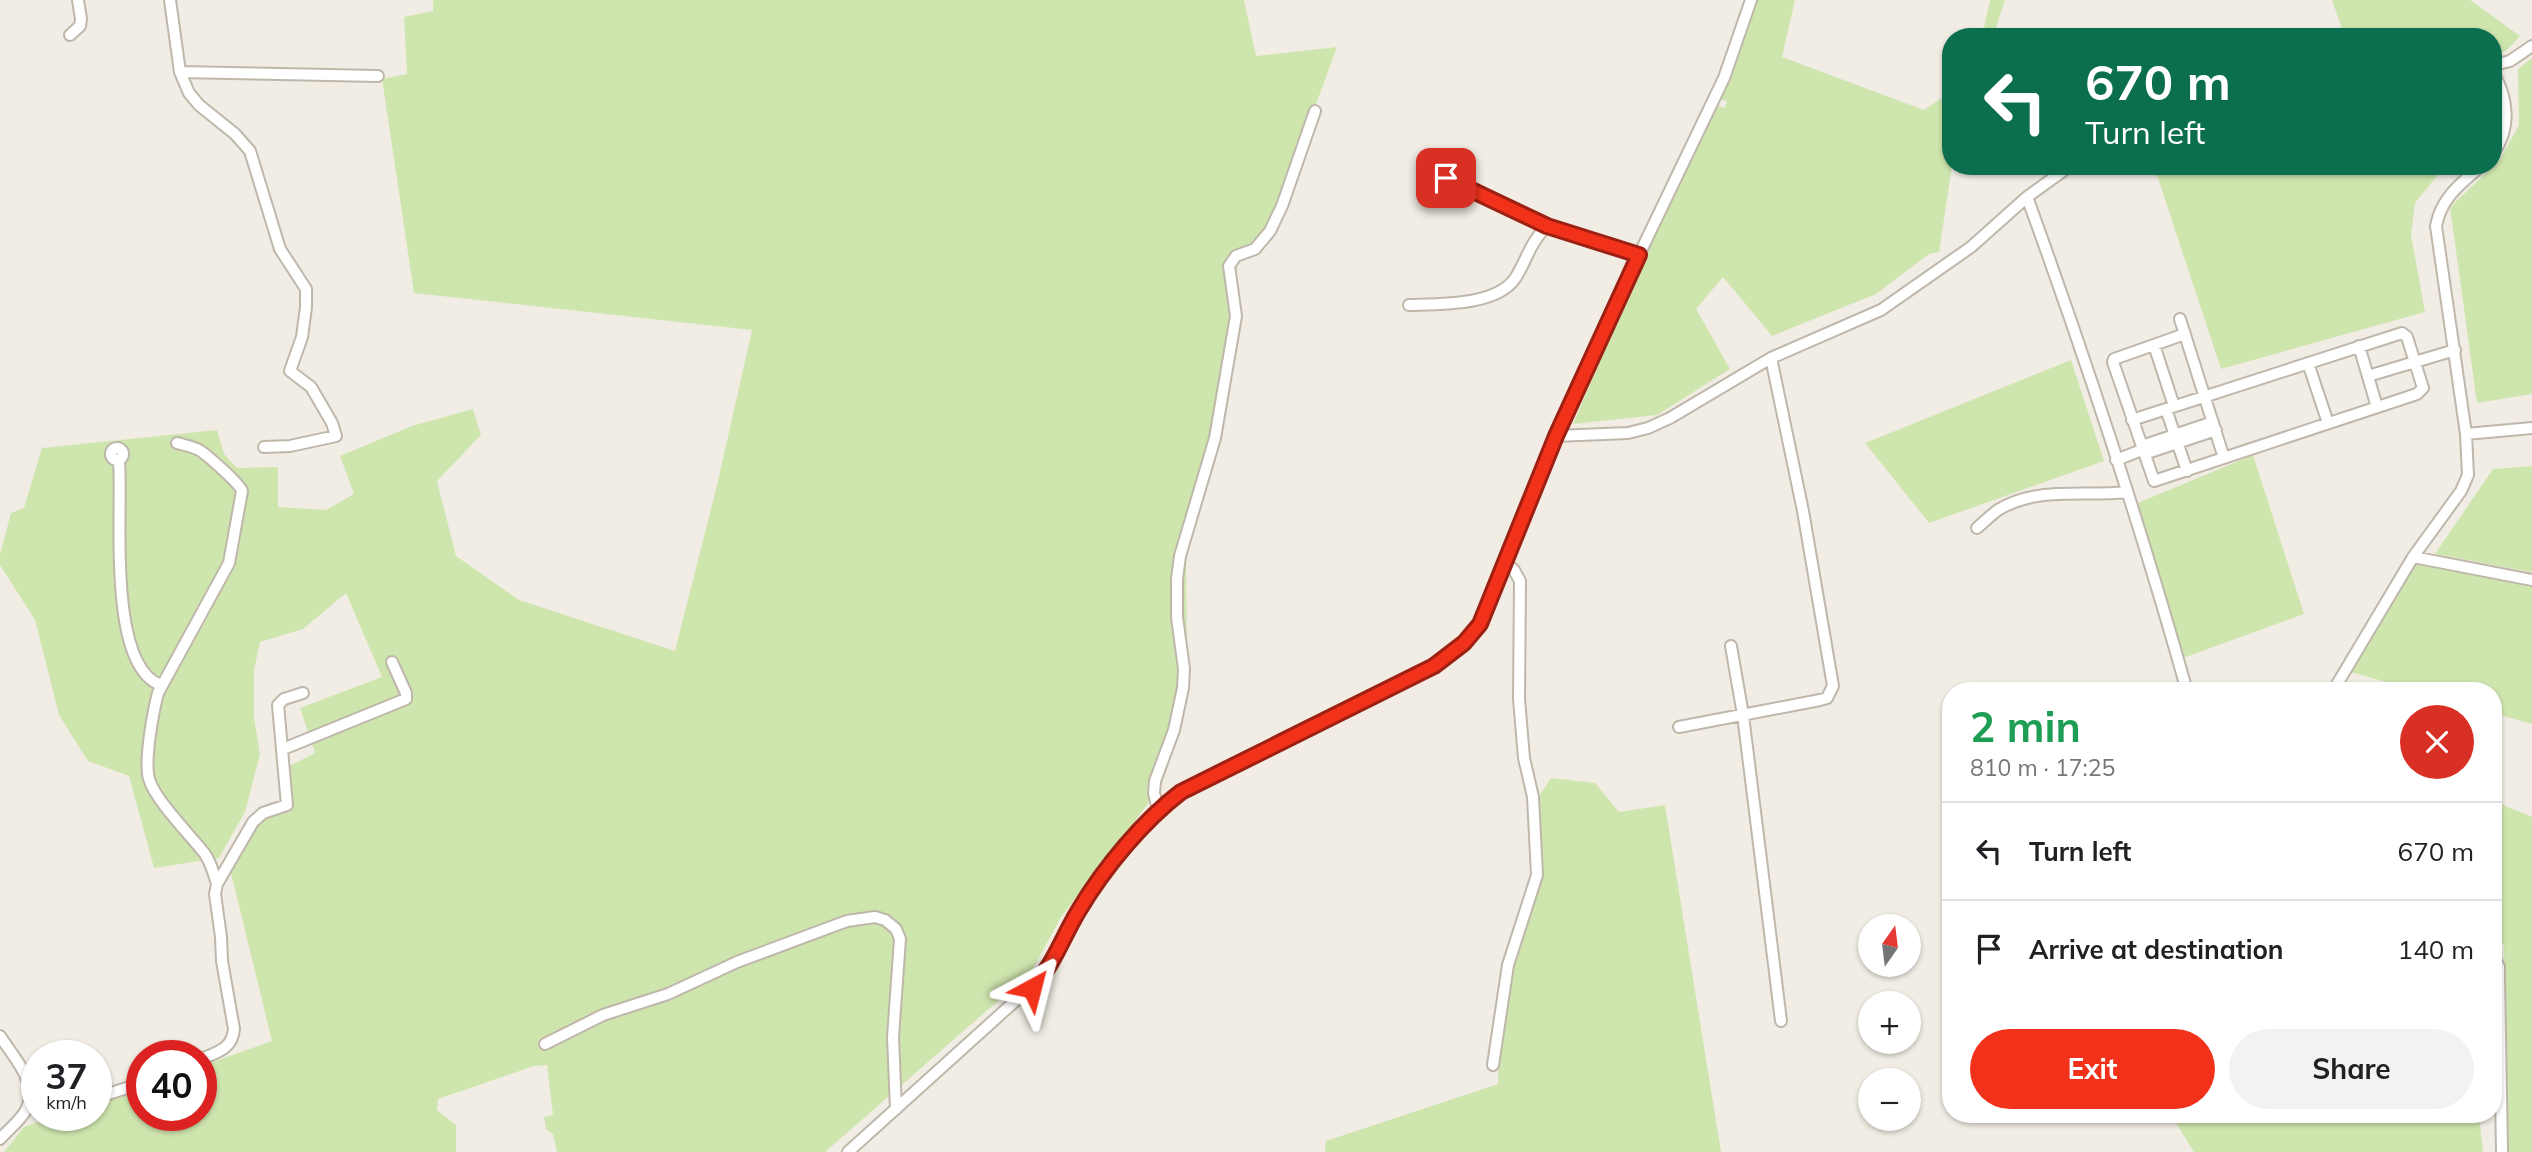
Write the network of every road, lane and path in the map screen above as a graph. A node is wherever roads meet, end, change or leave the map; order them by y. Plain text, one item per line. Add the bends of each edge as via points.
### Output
1 (78, 0) edge
2 (170, 0) edge
3 (1751, 0) edge
4 (70, 34) dead end
5 (2532, 46) edge
6 (2502, 63) edge
7 (180, 72) junction
8 (378, 76) dead end
9 (2502, 88) edge
10 (1315, 111) dead end
11 (2502, 139) edge
12 (2058, 175) edge
13 (2471, 175) edge
14 (1446, 178) dead end
15 (2027, 197) junction
16 (1547, 226) junction
17 (1639, 255) junction
18 (1409, 305) dead end
19 (2180, 319) dead end
20 (2185, 334) junction
21 (2154, 345) junction
22 (2359, 346) junction
23 (2455, 350) junction
24 (1771, 358) junction
25 (2416, 362) junction
26 (2308, 363) junction
27 (2368, 376) junction
28 (2205, 396) junction
29 (2170, 407) junction
30 (2377, 407) junction
31 (2133, 420) junction
32 (2328, 423) junction
33 (2214, 426) junction
34 (2532, 428) edge
35 (2466, 434) junction
36 (1556, 436) junction
37 (2176, 439) junction
38 (177, 443) dead end
39 (264, 447) dead end
40 (2142, 450) junction
41 (2224, 458) junction
42 (2116, 460) junction
43 (119, 461) dead end
44 (2187, 471) junction
45 (2126, 492) junction
46 (1977, 528) dead end
47 (2413, 557) junction
48 (1505, 562) junction
49 (2532, 580) edge
50 (1731, 646) dead end
51 (392, 662) dead end
52 (2184, 682) edge
53 (2338, 682) edge
54 (161, 685) junction
55 (303, 693) dead end
56 (1743, 715) junction
57 (1679, 727) dead end
58 (282, 749) junction
59 (1158, 810) junction
60 (217, 884) junction
61 (1781, 1021) dead end
62 (0, 1036) edge
63 (545, 1044) dead end
64 (217, 1052) edge
65 (1493, 1065) dead end
66 (21, 1068) edge
67 (896, 1109) junction
68 (21, 1120) edge
69 (2502, 1123) edge
70 (0, 1139) edge
71 (848, 1152) edge
72 (2502, 1152) edge

1 - 4 street via 80,26
2 - 7 street
3 - 17 street via 1724,78
5 - 6 street
7 - 8 street
7 - 39 street via 194,100 250,151 280,249 307,295 302,337 290,371 311,387 336,436
9 - 11 street via 2506,125
10 - 59 street via 1270,231 1255,249 1236,256 1229,265 1236,317 1215,438 1180,556 1177,617 1183,688 1155,781
12 - 15 street
13 - 23 street via 2443,203 2435,226
14 - 16 street
15 - 24 street via 1971,247 1881,310
15 - 42 street
16 - 17 street
16 - 18 street via 1536,236 1507,289 1457,303
17 - 36 street
19 - 20 street
20 - 21 street
20 - 28 street
21 - 29 street
21 - 31 street via 2114,359
22 - 25 street via 2402,333
22 - 26 street
22 - 27 street
23 - 25 street
23 - 35 street
24 - 36 street via 1648,428
24 - 56 street via 1833,686 1827,698
25 - 27 street
25 - 30 street via 2421,391
26 - 28 street
26 - 32 street
27 - 30 street
28 - 29 street
28 - 33 street
29 - 31 street
29 - 37 street
30 - 32 street
31 - 40 street
32 - 41 street
33 - 37 street
33 - 41 street
34 - 35 street
35 - 47 street via 2465,482
36 - 48 street
37 - 40 street via 2150,452
37 - 44 street
38 - 54 street via 205,454 242,491 229,563
40 - 42 street
40 - 44 street via 2154,481
41 - 44 street
42 - 45 street
43 - 54 street via 123,614 138,662 150,679
45 - 46 street via 2039,495 1999,510
45 - 52 street
47 - 49 street
47 - 53 street
48 - 59 street via 1480,624 1434,666 1181,792
48 - 65 street via 1520,582 1519,699 1538,863 1508,965
50 - 56 street
51 - 58 street via 406,699
54 - 60 street via 148,776 206,856
55 - 58 street via 278,705
56 - 57 street
56 - 61 street
58 - 60 street via 287,805 263,813 253,822
59 - 67 street via 1085,899 1044,975
60 - 64 street via 222,961 234,1030 228,1047
62 - 66 street
63 - 67 street via 603,1015 668,994 737,962 847,921 875,917 886,920 900,939 893,1037
67 - 71 street
68 - 70 street
69 - 72 street

